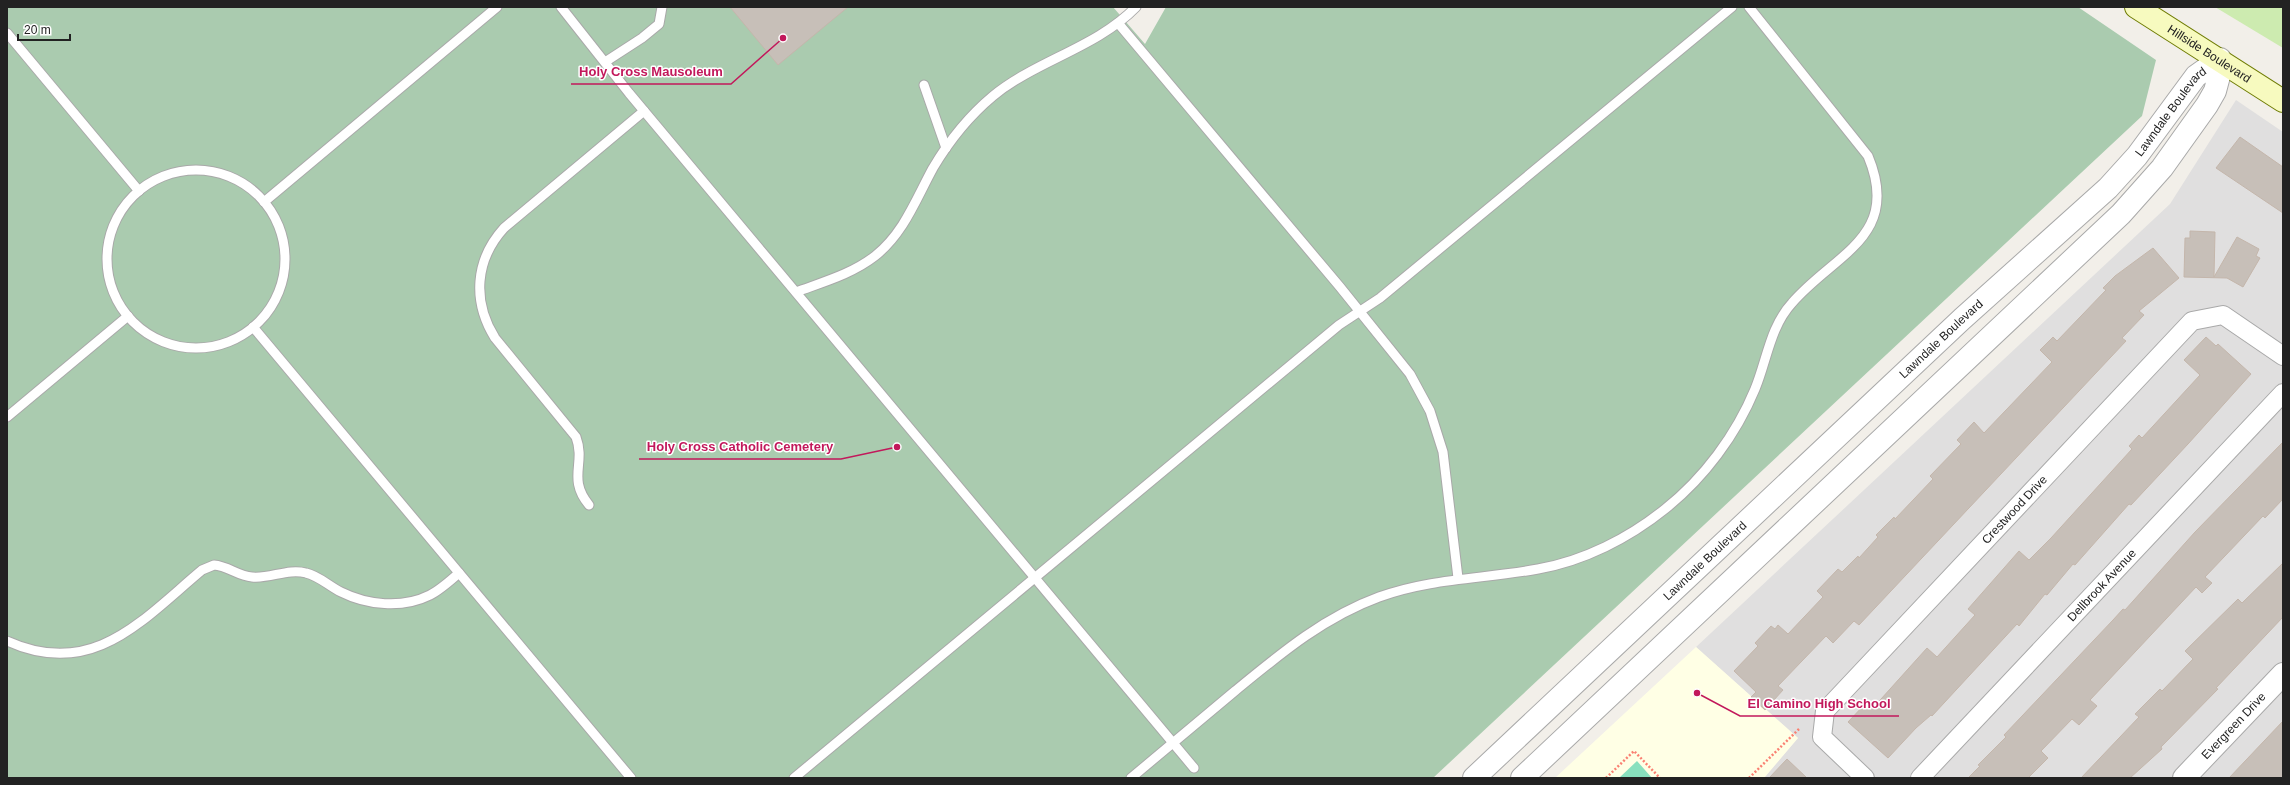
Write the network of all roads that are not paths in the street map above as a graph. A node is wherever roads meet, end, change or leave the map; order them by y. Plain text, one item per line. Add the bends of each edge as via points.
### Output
1 (498, 7) edge
2 (561, 7) edge
3 (662, 7) edge
4 (669, 7) edge
5 (1136, 7) edge
6 (1732, 7) edge
7 (1749, 7) edge
8 (2136, 7) edge
9 (1118, 23) junction
10 (658, 24) junction
11 (7, 33) edge
12 (2220, 59) junction
13 (605, 62) junction
14 (924, 85) dead end
15 (2283, 101) edge
16 (644, 111) junction
17 (946, 148) junction
18 (139, 191) junction
19 (264, 202) junction
20 (796, 292) junction
21 (1360, 311) junction
22 (128, 316) junction
23 (253, 327) junction
24 (2283, 356) edge
25 (2283, 393) edge
26 (7, 417) edge
27 (589, 505) dead end
28 (459, 573) junction
29 (1035, 578) junction
30 (1458, 578) junction
31 (7, 641) edge
32 (2283, 674) edge
33 (1173, 742) junction
34 (1194, 768) dead end
35 (631, 778) edge
36 (794, 778) edge
37 (1131, 778) edge
38 (1474, 778) edge
39 (1522, 778) edge
40 (1864, 778) edge
41 (1920, 778) edge
42 (2184, 778) edge

1 - 19 lane
2 - 13 lane
3 - 10 lane
4 - 10 lane
5 - 9 lane
6 - 21 lane via 1380,298
7 - 30 lane via 1868,156 1877,189 1876,207 1870,225 1849,253 1804,291 1785,311 1777,325 1744,413 1718,455 1684,492 1644,524 1620,539 1568,561 1514,573
8 - 12 main road, Hillside Boulevard
9 - 17 lane via 1091,41 1012,81 976,112
9 - 21 lane
10 - 13 lane via 642,38
11 - 18 lane
12 - 15 main road, Hillside Boulevard
12 - 38 street, Lawndale Boulevard via 2196,76 2138,156 2108,188 1951,329
12 - 39 street, Lawndale Boulevard via 2217,83 2207,105 2162,168 2121,214
13 - 16 lane
14 - 17 lane
16 - 20 lane
16 - 27 lane via 504,228 489,248 481,271 479,294 489,328 502,348 576,437 580,450 577,483
17 - 20 lane via 907,218 888,244 852,270
18 - 19 lane via 164,176 191,170 204,171 232,178
18 - 22 lane via 128,201 114,224 107,256 112,289
19 - 23 lane via 279,227 283,242 284,273 274,302
20 - 29 lane
21 - 29 lane via 1338,325
21 - 30 lane via 1399,359 1430,411 1447,473
22 - 23 lane via 155,338 185,347 214,346 229,341
22 - 26 lane
23 - 28 lane
24 - 40 street, Crestwood Drive via 2223,315 2192,321 1825,710 1822,737
25 - 41 street, Dellbrook Avenue
28 - 31 lane via 430,595 386,604 350,596 305,573 294,572 262,578 214,565 202,570 134,627 109,644 81,652 54,654 27,649
28 - 35 lane
29 - 33 lane
29 - 36 lane
30 - 33 lane via 1402,589 1363,604 1325,623 1283,651
32 - 42 street, Evergreen Drive
33 - 34 lane
33 - 37 lane

